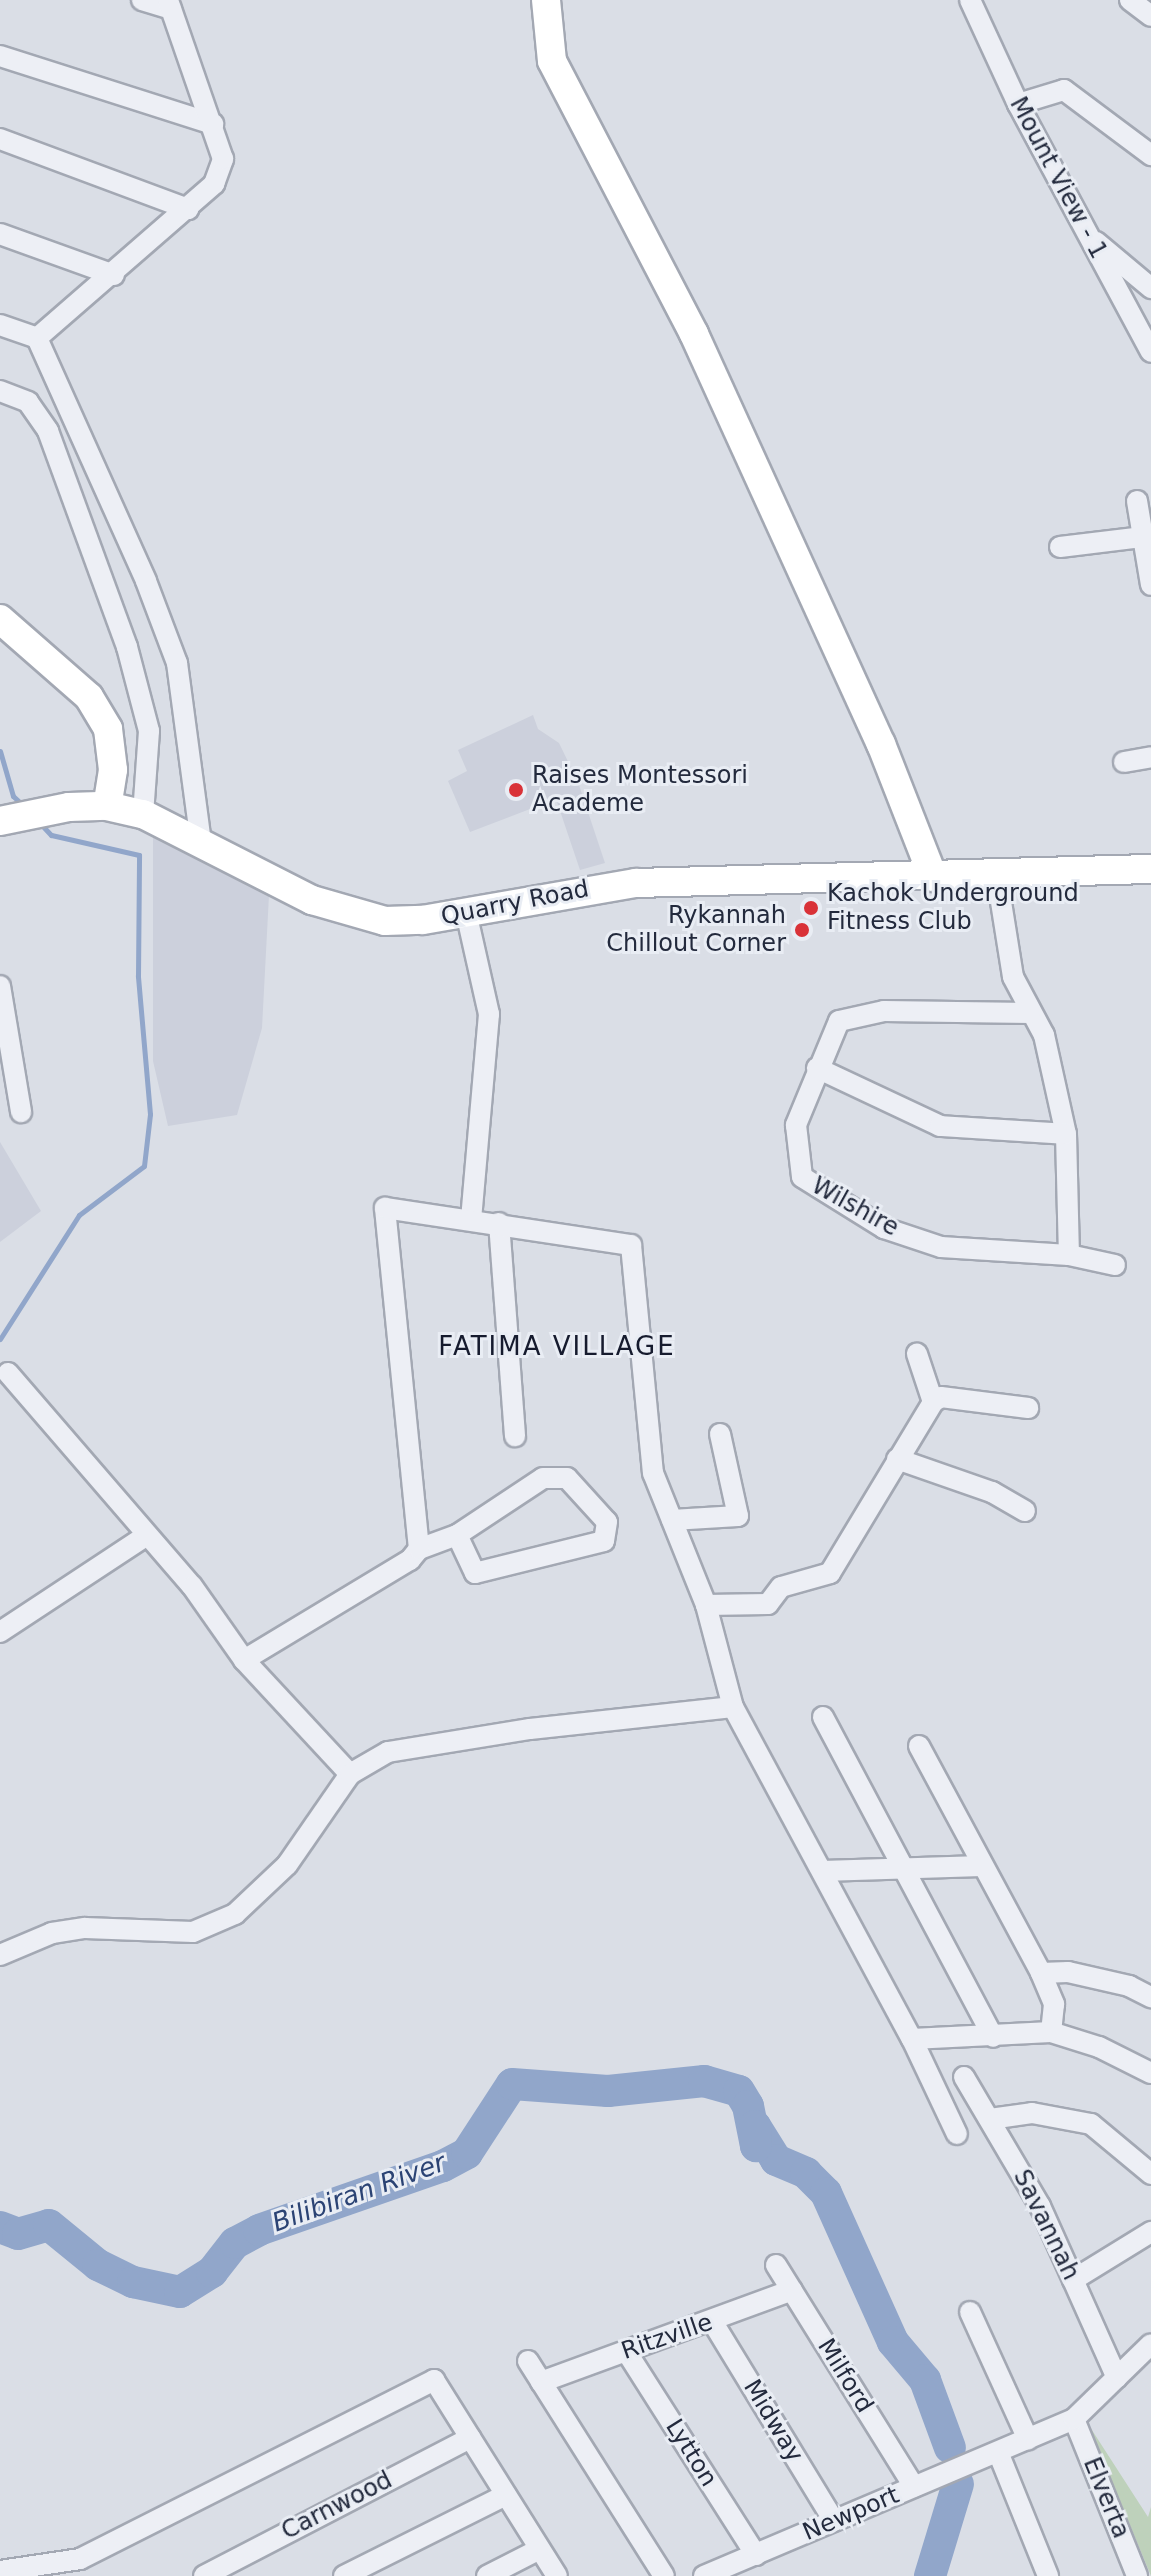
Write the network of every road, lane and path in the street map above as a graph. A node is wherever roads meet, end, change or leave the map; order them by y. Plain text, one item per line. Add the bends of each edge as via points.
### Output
1 (142, 0) edge
2 (546, 0) edge
3 (970, 0) edge
4 (1130, 0) edge
5 (170, 5) edge
6 (1151, 16) edge
7 (0, 56) edge
8 (1018, 104) junction
9 (213, 124) junction
10 (0, 139) edge
11 (1151, 155) edge
12 (188, 209) junction
13 (0, 234) edge
14 (1087, 234) junction
15 (114, 275) junction
16 (1151, 288) edge
17 (0, 325) edge
18 (37, 338) junction
19 (1151, 352) edge
20 (0, 391) edge
21 (1137, 501) dead end
22 (1143, 537) junction
23 (1060, 547) dead end
24 (1151, 585) edge
25 (0, 619) edge
26 (1151, 757) edge
27 (1124, 762) dead end
28 (107, 806) junction
29 (143, 814) junction
30 (8, 819) edge
31 (201, 843) junction
32 (1151, 869) edge
33 (933, 877) junction
34 (997, 877) junction
35 (466, 912) junction
36 (0, 986) edge
37 (1030, 1013) junction
38 (817, 1068) junction
39 (21, 1112) dead end
40 (1066, 1134) junction
41 (471, 1220) junction
42 (499, 1223) junction
43 (1069, 1255) junction
44 (1115, 1265) dead end
45 (917, 1354) dead end
46 (8, 1373) dead end
47 (933, 1402) junction
48 (1028, 1408) dead end
49 (720, 1434) dead end
50 (515, 1436) dead end
51 (897, 1459) junction
52 (1025, 1511) dead end
53 (672, 1520) junction
54 (147, 1535) junction
55 (457, 1535) junction
56 (419, 1549) junction
57 (706, 1605) junction
58 (0, 1632) edge
59 (244, 1660) junction
60 (733, 1707) junction
61 (823, 1717) dead end
62 (919, 1746) dead end
63 (350, 1774) junction
64 (982, 1866) junction
65 (902, 1870) junction
66 (822, 1871) junction
67 (2, 1951) edge
68 (1041, 1973) junction
69 (1151, 1997) edge
70 (1051, 2032) junction
71 (993, 2037) junction
72 (912, 2039) junction
73 (1151, 2073) edge
74 (964, 2077) dead end
75 (990, 2119) junction
76 (957, 2134) dead end
77 (1151, 2174) edge
78 (1151, 2232) edge
79 (776, 2265) dead end
80 (1073, 2280) junction
81 (792, 2290) junction
82 (970, 2312) dead end
83 (712, 2321) junction
84 (1151, 2344) edge
85 (626, 2351) junction
86 (528, 2361) dead end
87 (1117, 2378) junction
88 (541, 2382) junction
89 (1074, 2419) junction
90 (470, 2438) junction
91 (1028, 2439) junction
92 (998, 2452) junction
93 (914, 2487) junction
94 (506, 2495) junction
95 (834, 2521) junction
96 (540, 2549) junction
97 (756, 2555) junction
98 (0, 2571) edge
99 (26, 2572) edge
100 (204, 2576) edge
101 (344, 2576) edge
102 (487, 2576) edge
103 (557, 2576) edge
104 (664, 2576) edge
105 (704, 2576) edge
106 (1048, 2576) edge
107 (1137, 2576) edge

1 - 5 street
2 - 33 street via 552,61 694,334 876,732
3 - 8 street, Mount View - 1
4 - 6 street
5 - 9 street
7 - 9 street
8 - 11 street via 1064,90
8 - 14 street, Mount View - 1
9 - 12 street via 223,159 214,184
10 - 12 street
12 - 15 street
13 - 15 street
14 - 16 street
14 - 19 street, Mount View - 1
15 - 18 street
17 - 18 street
18 - 31 street via 177,663
20 - 29 street via 28,402 48,431 127,647 149,731
21 - 22 street
22 - 23 street
22 - 24 street
25 - 28 street via 89,697 108,729 113,770
26 - 27 street
28 - 29 street, Quarry Road
28 - 30 street, Quarry Road
29 - 31 street, Quarry Road
31 - 35 street, Quarry Road via 312,900 385,921
32 - 34 street, Quarry Road
33 - 34 street, Quarry Road
33 - 35 street, Quarry Road via 636,883
34 - 37 street via 1013,977
35 - 41 street via 489,1014
36 - 39 street
37 - 38 street, Wilshire via 862,1013 839,1021
37 - 40 street via 1044,1035
38 - 40 street via 940,1126
38 - 43 street, Wilshire via 796,1125 802,1177 811,1186 884,1228 941,1247
40 - 43 street
41 - 42 street
41 - 56 street via 385,1208
42 - 50 street
42 - 53 street via 631,1245 653,1473
43 - 44 street, Wilshire
45 - 47 street
46 - 54 street
47 - 48 street via 941,1397
47 - 51 street
49 - 53 street via 738,1516
51 - 52 street via 992,1492
51 - 57 street via 830,1573 781,1587 768,1604
53 - 57 street
54 - 58 street
54 - 59 street via 192,1586
55 - 55 street via 543,1478 567,1478 607,1522 604,1541 475,1573
55 - 56 street
56 - 59 street via 410,1560
57 - 60 street
59 - 63 street
60 - 63 street via 530,1729 388,1752
60 - 66 street
61 - 65 street
62 - 64 street
63 - 67 street via 287,1865 235,1914 193,1932 85,1928
64 - 65 street
64 - 68 street
65 - 66 street
65 - 71 street
66 - 72 street
68 - 69 street via 1068,1972 1129,1986
68 - 70 street via 1054,2004
70 - 71 street
70 - 73 street via 1099,2047
71 - 72 street
72 - 76 street
74 - 75 street, Savannah
75 - 77 street via 1032,2113 1091,2124
75 - 80 street, Savannah via 1040,2206
78 - 80 street
79 - 81 street, Milford
80 - 87 street, Savannah
81 - 83 street, Ritzville
81 - 93 street, Milford
82 - 91 street
83 - 85 street, Ritzville
83 - 95 street, Midway
84 - 87 street
85 - 88 street, Ritzville
85 - 97 street, Lytton
86 - 88 street
87 - 89 street
88 - 104 street
89 - 91 street, Newport
89 - 107 street, Elverta
90 - 94 street
90 - 99 street via 434,2380 80,2559
90 - 100 street, Carnwood
91 - 92 street, Newport
92 - 93 street, Newport
92 - 106 street
93 - 95 street, Newport
94 - 96 street
94 - 101 street
95 - 97 street, Newport
96 - 102 street
96 - 103 street
97 - 105 street, Newport
98 - 99 street

